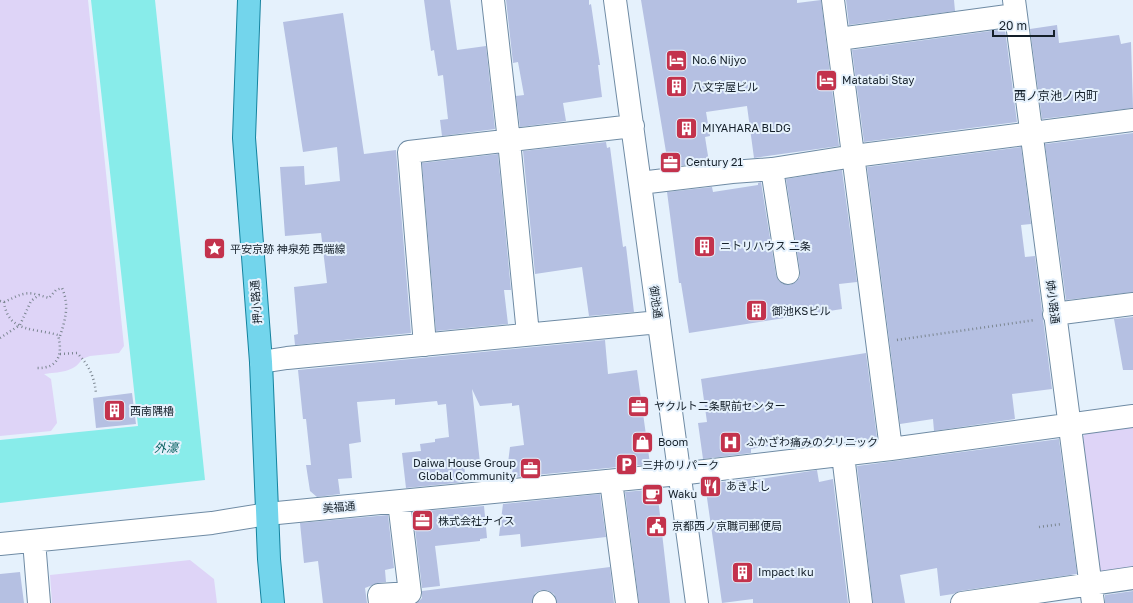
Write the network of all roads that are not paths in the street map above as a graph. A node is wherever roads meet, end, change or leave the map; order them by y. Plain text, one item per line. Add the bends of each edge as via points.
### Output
1 (248, 0) edge
2 (493, 0) edge
3 (615, 0) edge
4 (833, 0) edge
5 (1014, 7) edge
6 (839, 39) junction
7 (1133, 120) edge
8 (633, 126) junction
9 (1031, 133) junction
10 (509, 141) junction
11 (854, 156) junction
12 (772, 170) junction
13 (640, 183) junction
14 (788, 273) dead end
15 (1133, 304) edge
16 (1055, 316) junction
17 (659, 322) junction
18 (528, 334) junction
19 (425, 345) junction
20 (261, 362) junction
21 (1133, 416) edge
22 (1068, 425) junction
23 (892, 449) junction
24 (843, 455) junction
25 (680, 474) junction
26 (611, 481) junction
27 (399, 502) junction
28 (267, 514) junction
29 (34, 541) junction
30 (0, 544) edge
31 (1133, 578) edge
32 (1092, 593) edge
33 (39, 603) edge
34 (273, 603) edge
35 (380, 603) edge
36 (627, 603) edge
37 (697, 603) edge
38 (861, 603) edge
39 (962, 603) edge

1 - 20 main road, 押小路通 via 244,138
2 - 10 street
3 - 8 street, 御池通
4 - 6 street
5 - 6 street
5 - 9 street, 姉小路通
6 - 11 street
7 - 9 street
8 - 10 street
8 - 13 street, 御池通
9 - 11 street
9 - 16 street, 姉小路通
10 - 18 street
10 - 19 street via 409,152
11 - 12 street
11 - 23 street
12 - 13 street
12 - 14 street
13 - 17 street, 御池通
15 - 16 street
16 - 22 street, 姉小路通
17 - 18 street
17 - 25 street, 御池通
18 - 19 street
19 - 20 street
20 - 28 main road, 押小路通
21 - 22 street, 美福通
22 - 23 street, 美福通
22 - 32 street, 姉小路通
23 - 24 street, 美福通
24 - 25 street, 美福通
24 - 38 street
25 - 26 street, 美福通
25 - 37 street, 御池通
26 - 27 street, 美福通
26 - 36 street
27 - 28 street, 美福通
27 - 35 street via 410,593 379,595
28 - 29 street, 美福通 via 212,523
28 - 34 main road, 押小路通
29 - 30 street, 美福通
29 - 33 street
31 - 32 street
32 - 39 street

